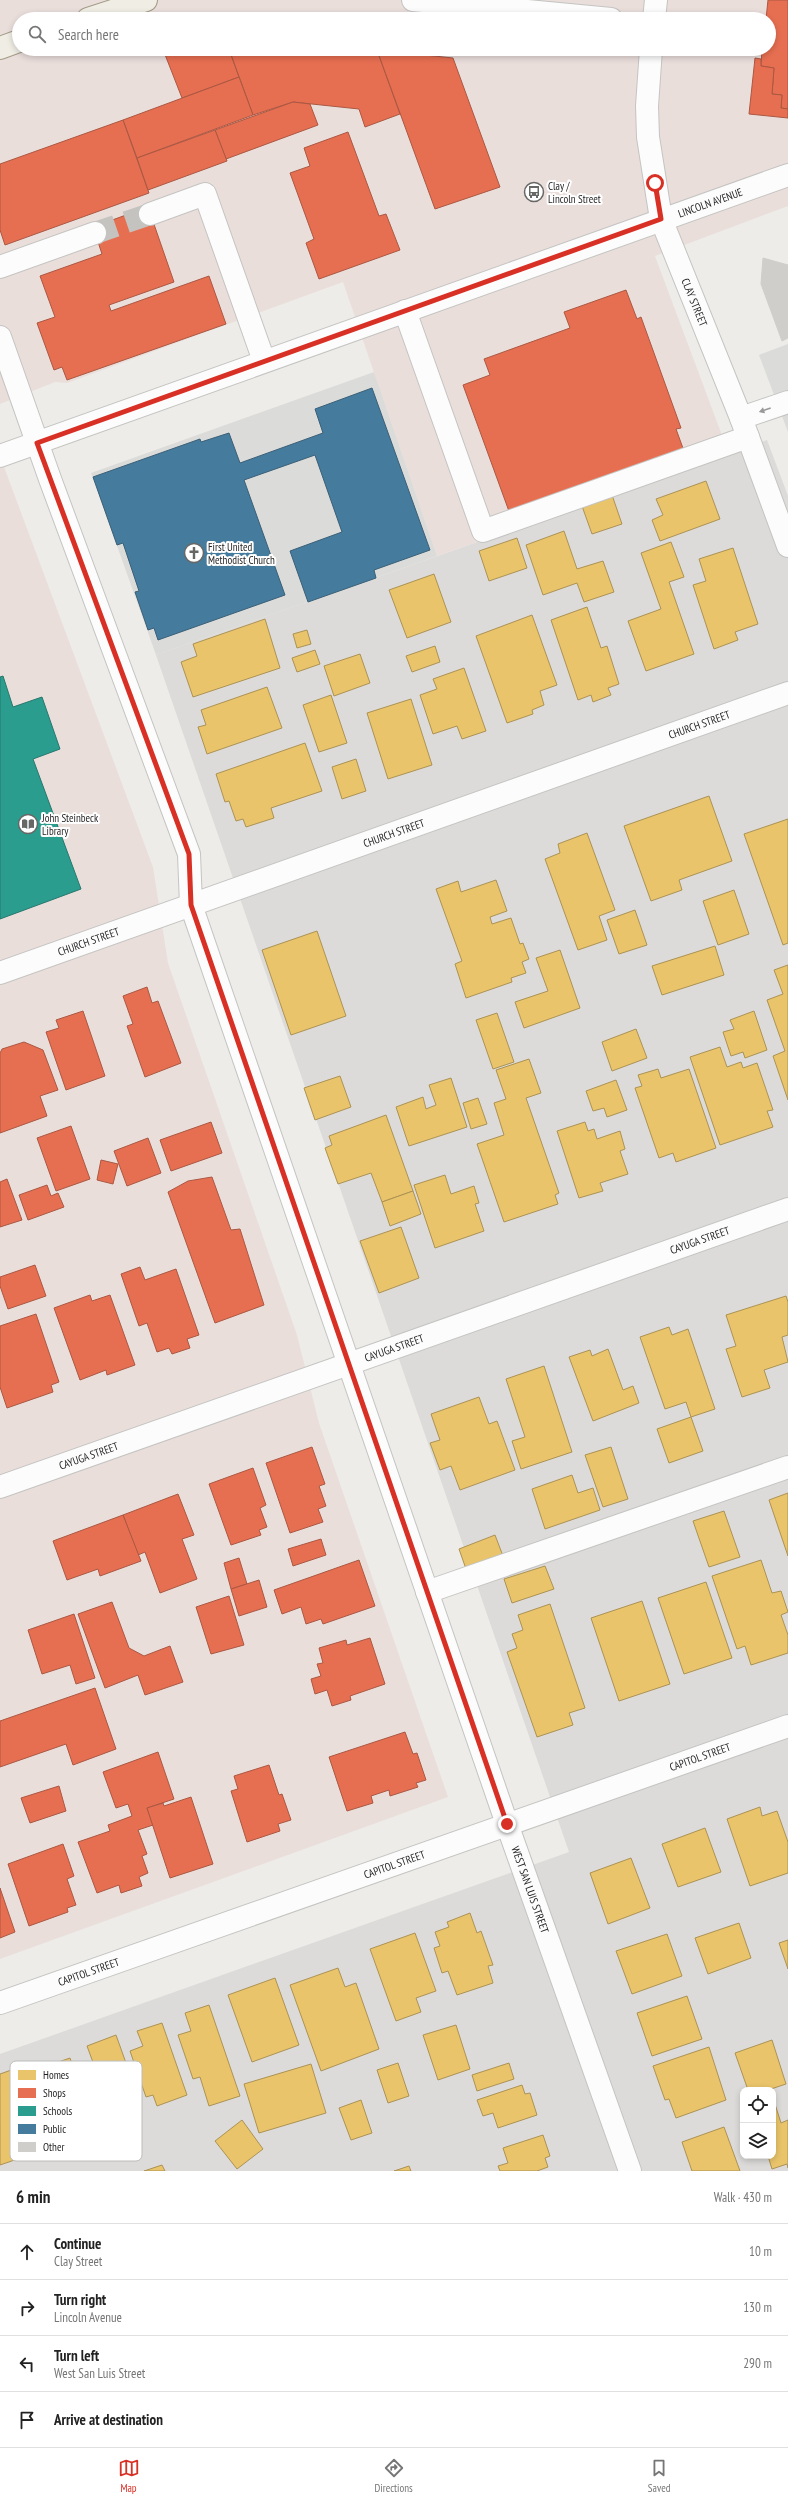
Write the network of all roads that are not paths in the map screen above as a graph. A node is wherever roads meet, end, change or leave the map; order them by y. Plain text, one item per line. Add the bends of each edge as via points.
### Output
1 (146, 0) edge
2 (413, 0) edge
3 (656, 0) edge
4 (435, 1) edge
5 (109, 12) edge
6 (543, 12) edge
7 (655, 12) edge
8 (12, 44) edge
9 (0, 48) edge
10 (651, 56) edge
11 (788, 175) edge
12 (150, 214) tunnel mouth
13 (661, 219) junction
14 (95, 233) tunnel mouth
15 (0, 267) edge
16 (405, 311) junction
17 (0, 337) edge
18 (264, 361) junction
19 (788, 402) edge
20 (744, 427) junction
21 (37, 443) junction
22 (0, 456) edge
23 (782, 508) edge
24 (788, 546) edge
25 (788, 693) edge
26 (191, 905) junction
27 (0, 973) edge
28 (788, 1209) edge
29 (348, 1364) junction
30 (788, 1467) edge
31 (0, 1487) edge
32 (427, 1592) junction
33 (788, 1726) edge
34 (507, 1824) junction
35 (0, 2003) edge
36 (630, 2171) edge

1 - 5 main road
2 - 4 street
3 - 7 street
4 - 6 street
8 - 9 main road
10 - 13 street, CLAY STREET via 648,137
11 - 13 street, LINCOLN AVENUE
12 - 18 street via 205,194
13 - 16 street, LINCOLN AVENUE
13 - 20 street, CLAY STREET
14 - 15 street
16 - 18 street, LINCOLN AVENUE
16 - 20 street via 483,531
17 - 21 street, WEST SAN LUIS STREET
18 - 21 street, LINCOLN AVENUE
19 -> 20 street
20 - 23 street, CLAY STREET
21 - 22 street, LINCOLN AVENUE
21 - 26 street, WEST SAN LUIS STREET via 189,854
23 - 24 street, CLAY STREET
25 - 26 street, CHURCH STREET
26 - 27 street, CHURCH STREET
26 - 29 street, WEST SAN LUIS STREET
28 - 29 street, CAYUGA STREET
29 - 31 street, CAYUGA STREET
29 - 32 street, WEST SAN LUIS STREET
30 - 32 street
32 - 34 street, WEST SAN LUIS STREET
33 - 34 street, CAPITOL STREET
34 - 35 street, CAPITOL STREET
34 - 36 street, WEST SAN LUIS STREET

